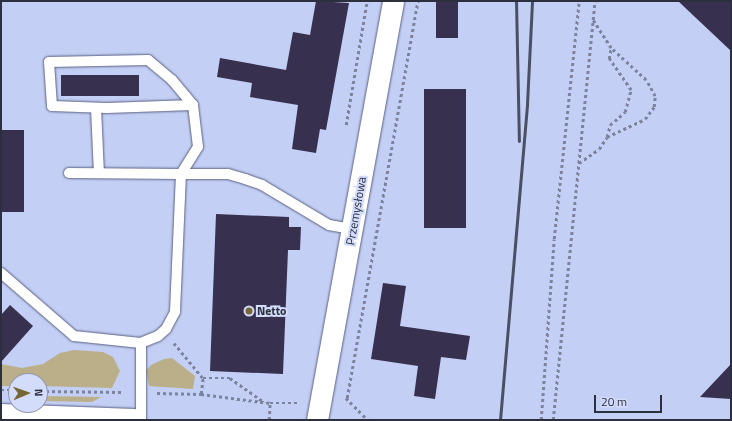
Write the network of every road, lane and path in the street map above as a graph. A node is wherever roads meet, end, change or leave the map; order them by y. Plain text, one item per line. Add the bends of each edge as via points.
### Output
1 (393, 1) edge
2 (418, 1) edge
3 (579, 1) edge
4 (595, 1) edge
5 (593, 19) junction
6 (611, 48) junction
7 (193, 105) junction
8 (96, 108) junction
9 (607, 137) junction
10 (579, 163) junction
11 (69, 173) dead end
12 (99, 173) junction
13 (181, 174) junction
14 (352, 229) junction
15 (1, 273) edge
16 (166, 328) junction
17 (141, 343) junction
18 (203, 378) junction
19 (48, 390) edge
20 (141, 392) junction
21 (201, 394) junction
22 (322, 394) junction
23 (346, 398) junction
24 (264, 402) junction
25 (270, 403) junction
26 (1, 415) edge
27 (134, 420) edge
28 (141, 420) edge
29 (269, 420) edge
30 (317, 420) edge
31 (368, 420) edge
32 (540, 420) edge
33 (553, 420) edge

1 - 14 street, Przemysłowa
2 - 23 path
3 - 32 path via 554,239
4 - 5 path
5 - 6 path
5 - 10 path
6 - 9 path via 609,58 631,90 625,112 610,125
6 - 9 path via 646,80 655,96 654,106 645,119
7 - 8 lane
7 - 8 lane via 172,80 148,60 50,62 52,106
7 - 13 lane via 198,147
8 - 12 lane
9 - 10 path via 599,149
10 - 33 path
11 - 12 lane
12 - 13 lane
13 - 14 lane via 228,174 245,179 262,185 329,225
13 - 16 lane via 175,312
14 - 22 street, Przemysłowa
15 - 17 lane via 74,336
16 - 17 lane via 158,336
16 - 18 path via 179,350
17 - 20 lane
18 - 21 path
18 - 24 path via 230,378
19 - 20 path
20 - 21 path
20 - 28 lane
21 - 24 path
22 - 23 path
22 - 25 path via 304,390 298,403
22 - 30 street, Przemysłowa
23 - 31 path
24 - 25 path
25 - 29 path
26 - 27 street

